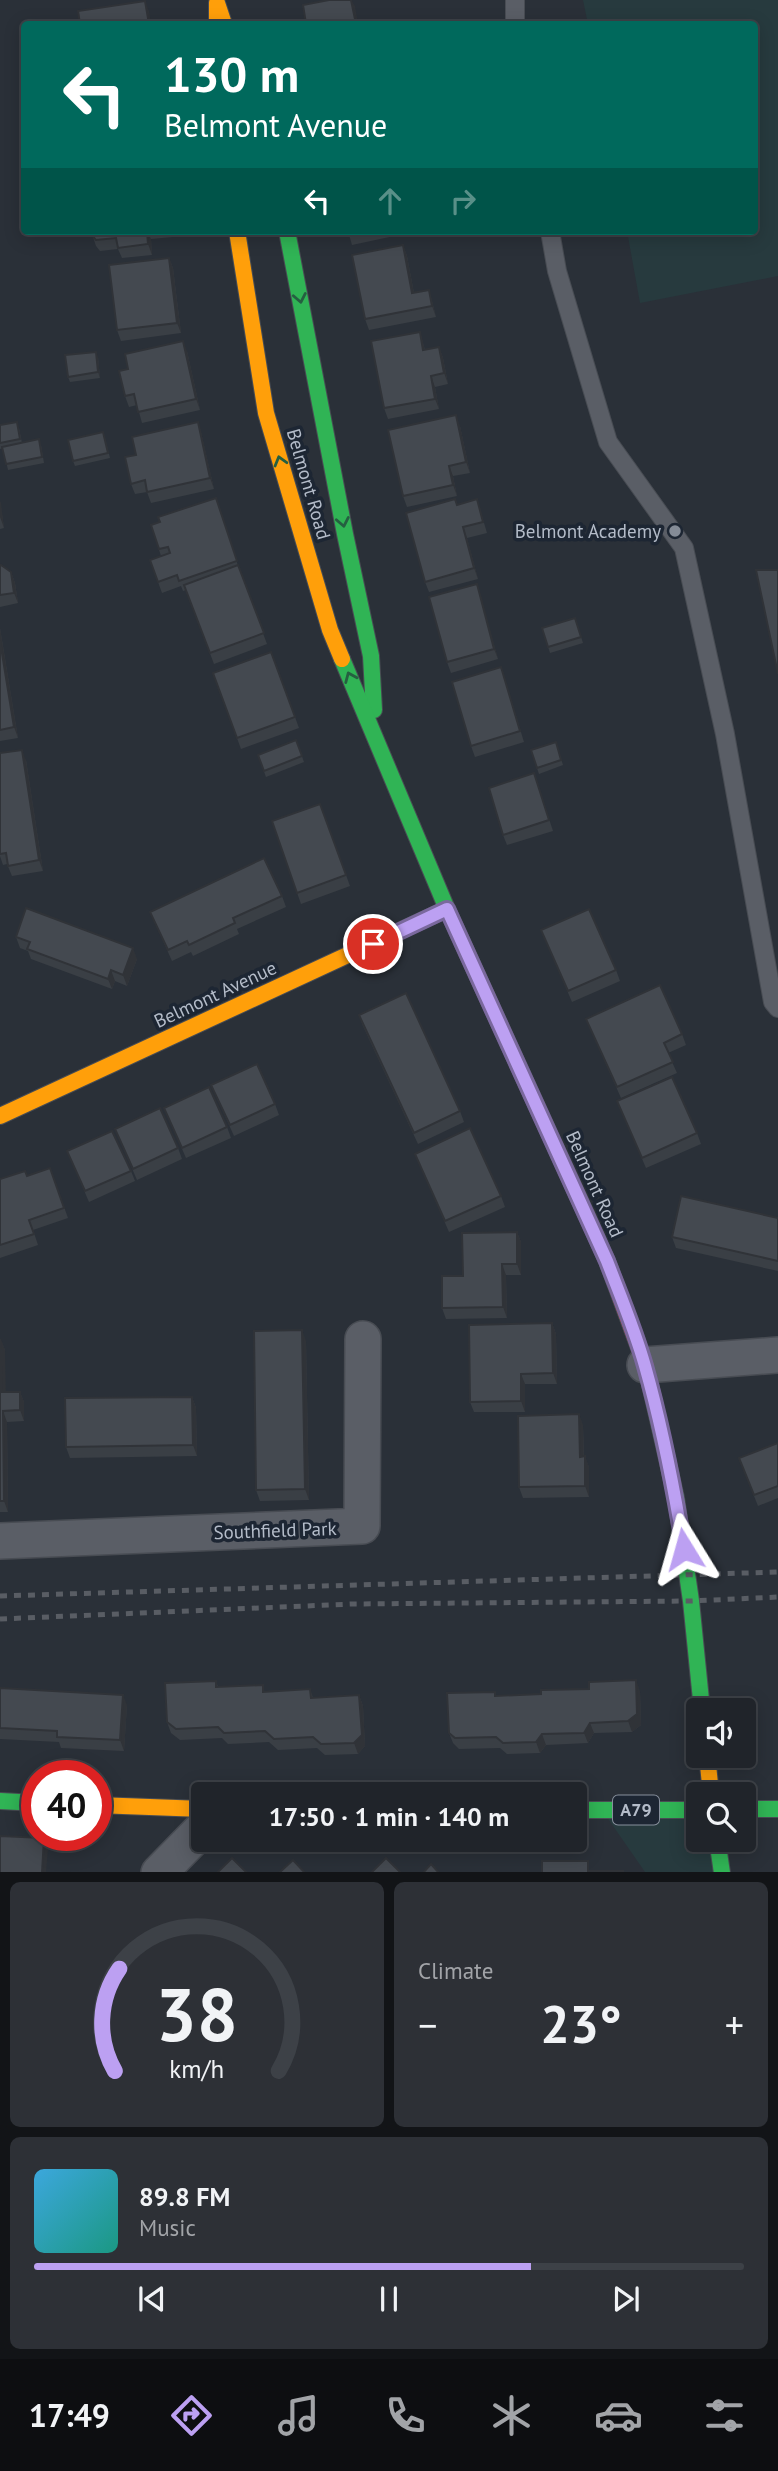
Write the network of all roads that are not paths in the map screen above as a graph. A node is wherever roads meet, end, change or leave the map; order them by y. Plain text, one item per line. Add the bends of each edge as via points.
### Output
1 (515, 0) edge
2 (216, 2) edge
3 (217, 21) edge
4 (223, 21) edge
5 (515, 21) edge
6 (238, 235) edge
7 (288, 235) edge
8 (551, 235) edge
9 (376, 740) junction
10 (447, 909) junction
11 (778, 1008) edge
12 (0, 1116) edge
13 (363, 1339) dead end
14 (778, 1355) edge
15 (645, 1365) junction
16 (0, 1541) edge
17 (701, 1698) edge
18 (0, 1801) edge
19 (21, 1802) edge
20 (112, 1806) edge
21 (778, 1808) edge
22 (191, 1809) edge
23 (756, 1809) edge
24 (587, 1810) edge
25 (686, 1810) edge
26 (191, 1840) edge
27 (719, 1852) edge
28 (159, 1872) edge
29 (722, 1872) edge

1 - 5 lane
2 - 3 street
2 - 4 street
9 -> 6 street, Belmont Road via 330,629 266,413
7 -> 9 street, Belmont Road via 371,656
8 - 11 lane via 556,271 608,442 684,548 725,734 773,1002
9 - 10 street, Belmont Road
10 - 12 street, Belmont Avenue
10 - 15 street, Belmont Road via 607,1261
13 - 16 street, Southfield Park via 362,1526
14 - 15 street
15 - 17 street, Belmont Road via 676,1498
18 - 19 street
20 - 22 street
21 - 23 street
24 - 25 street, A79
26 - 28 street
27 - 29 street

